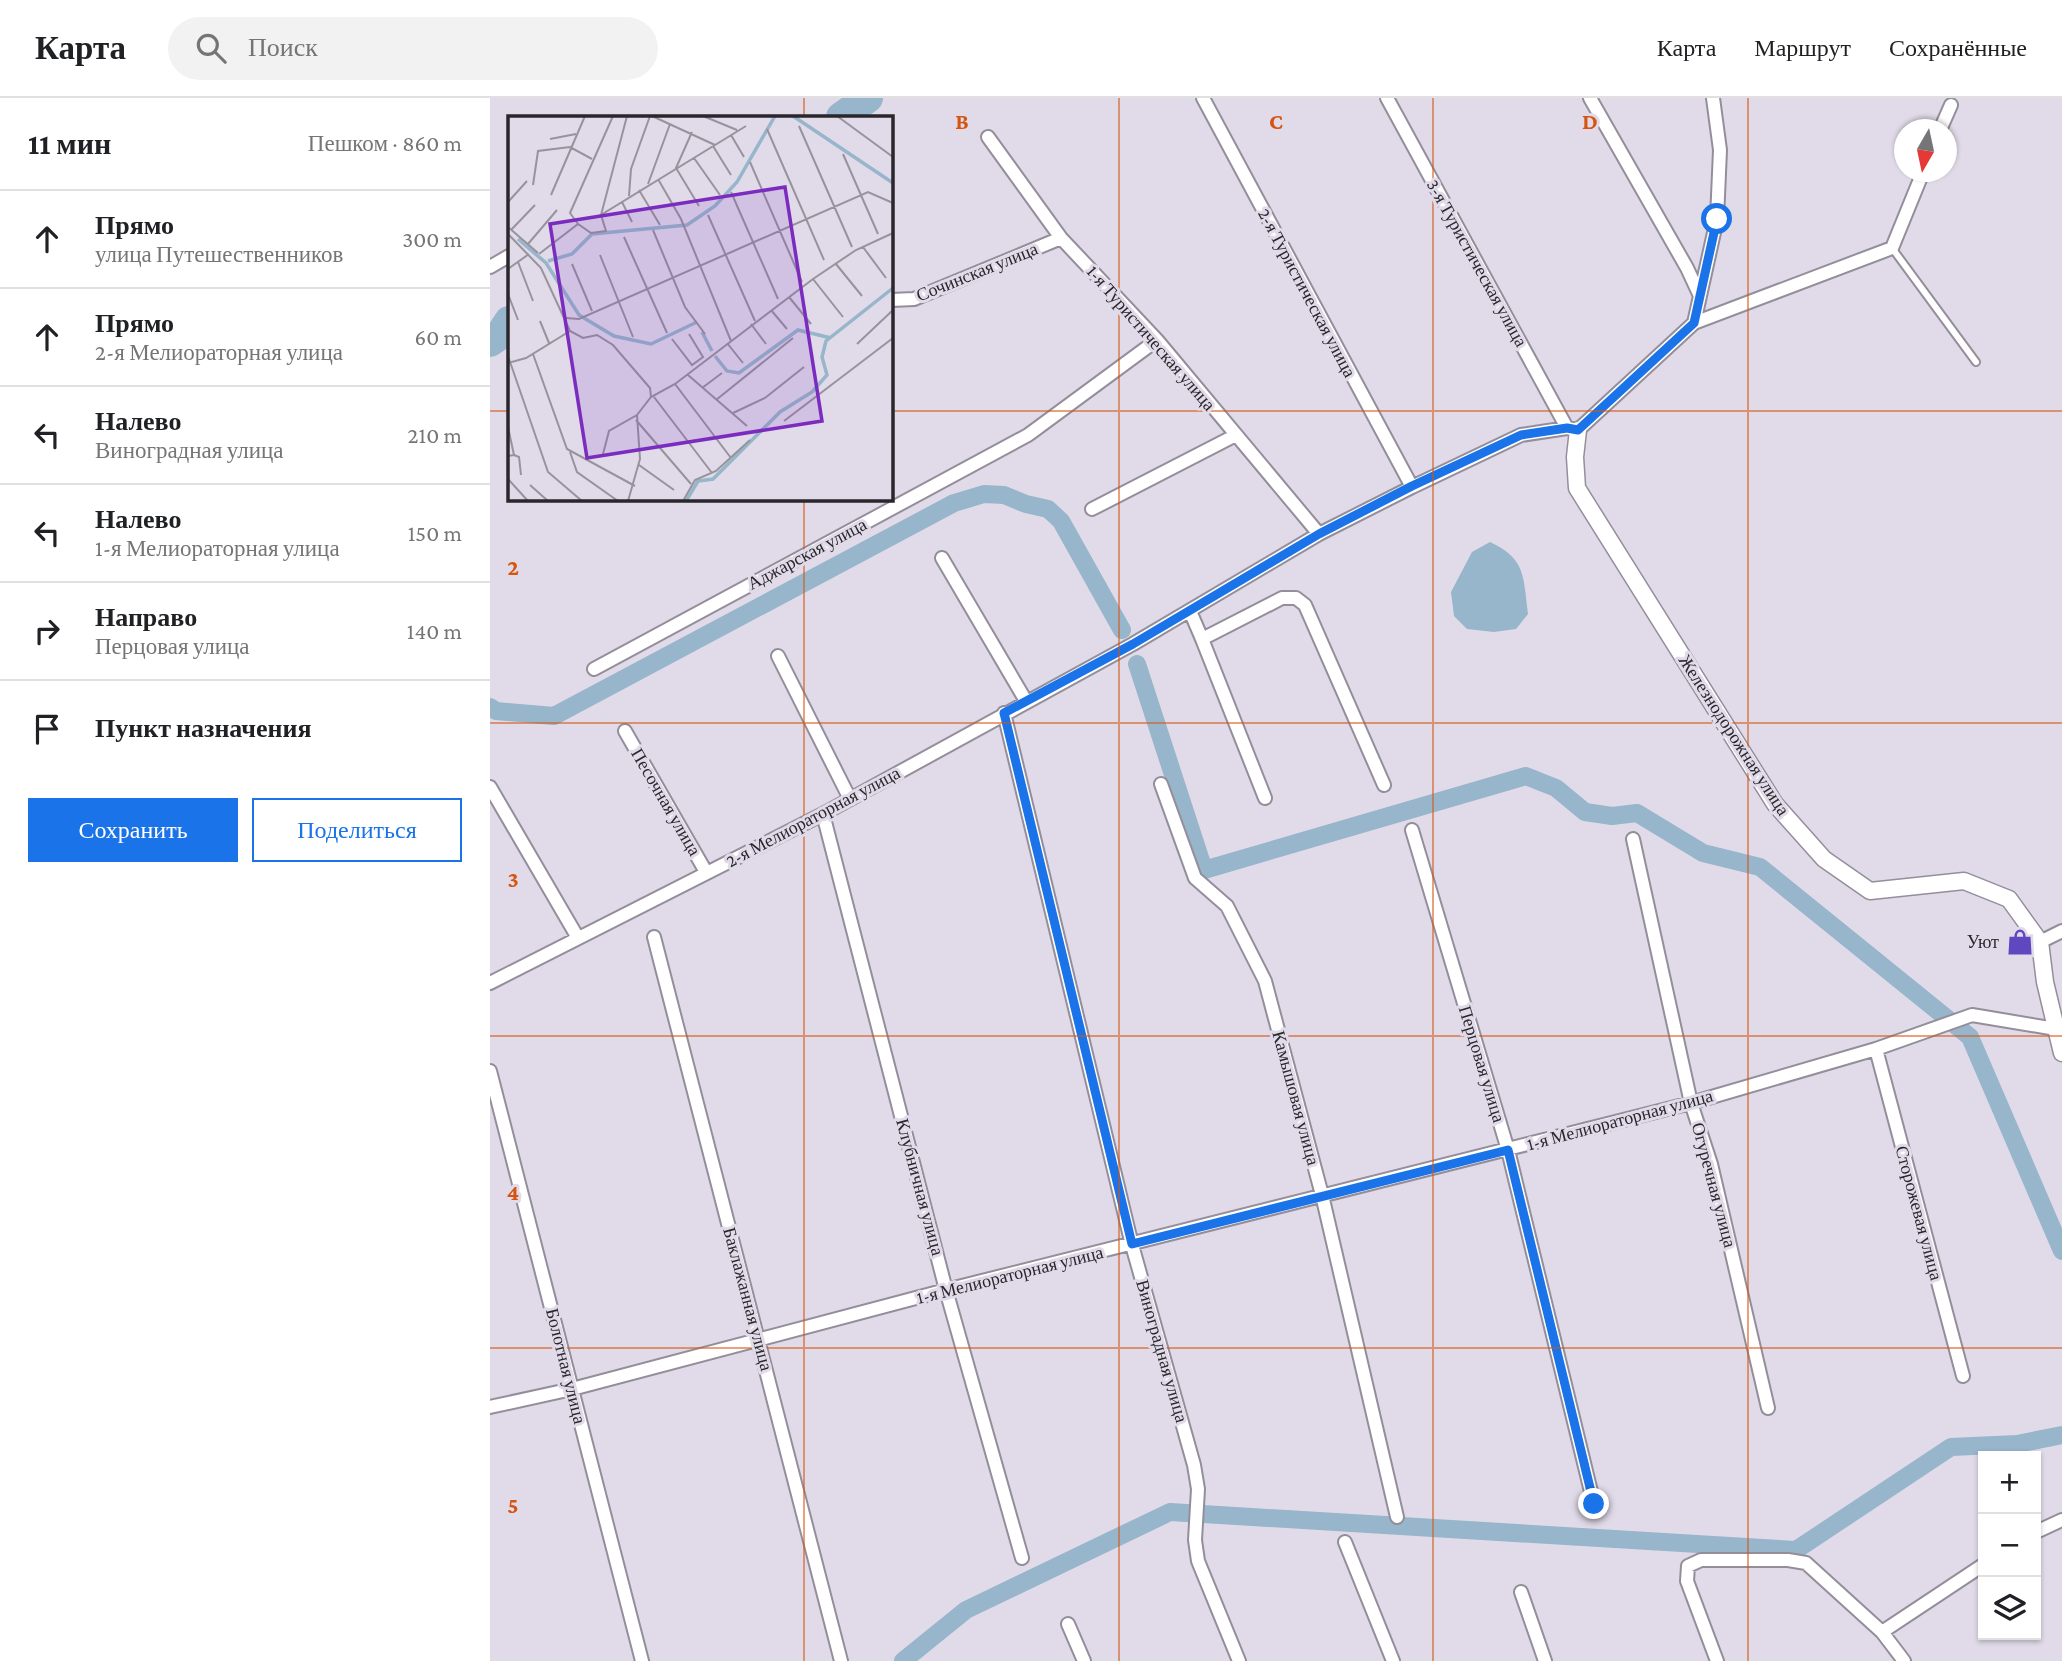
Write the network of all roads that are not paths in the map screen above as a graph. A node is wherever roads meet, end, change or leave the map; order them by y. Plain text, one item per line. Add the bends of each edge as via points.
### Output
1 (1203, 98) edge
2 (1387, 98) edge
3 (1590, 98) edge
4 (1713, 98) edge
5 (1951, 105) dead end
6 (1945, 119) edge
7 (988, 137) dead end
8 (1919, 182) edge
9 (1061, 238) junction
10 (1892, 248) junction
11 (508, 257) edge
12 (490, 267) edge
13 (1700, 296) junction
14 (892, 300) edge
15 (1694, 323) junction
16 (1157, 340) junction
17 (1976, 362) dead end
18 (1573, 429) junction
19 (1236, 435) junction
20 (1412, 486) junction
21 (1092, 509) dead end
22 (1319, 534) junction
23 (942, 558) dead end
24 (1190, 611) junction
25 (1202, 639) junction
26 (778, 656) dead end
27 (594, 669) dead end
28 (1026, 701) junction
29 (1004, 713) junction
30 (625, 731) dead end
31 (1161, 784) dead end
32 (1384, 785) dead end
33 (490, 787) edge
34 (1265, 798) dead end
35 (850, 799) junction
36 (823, 814) junction
37 (1412, 830) dead end
38 (1633, 839) dead end
39 (706, 872) junction
40 (2062, 931) edge
41 (654, 937) dead end
42 (578, 938) junction
43 (2040, 942) junction
44 (490, 983) edge
45 (2056, 1029) junction
46 (1876, 1049) junction
47 (2062, 1053) edge
48 (490, 1072) edge
49 (1691, 1103) junction
50 (1508, 1150) junction
51 (1322, 1195) junction
52 (1132, 1244) junction
53 (946, 1290) junction
54 (759, 1341) junction
55 (1962, 1376) dead end
56 (572, 1389) junction
57 (490, 1408) edge
58 (1768, 1408) dead end
59 (1594, 1504) dead end
60 (1397, 1517) dead end
61 (2062, 1520) edge
62 (2041, 1530) edge
63 (1345, 1542) dead end
64 (1022, 1558) dead end
65 (1978, 1568) edge
66 (1521, 1592) dead end
67 (1068, 1624) dead end
68 (1882, 1632) junction
69 (642, 1661) edge
70 (841, 1661) edge
71 (1084, 1661) edge
72 (1239, 1661) edge
73 (1393, 1661) edge
74 (1545, 1661) edge
75 (1717, 1661) edge
76 (1904, 1661) edge

1 - 20 street, 2-я Туристическая улица
2 - 18 street, 3-я Туристическая улица
3 - 13 street
4 - 13 street via 1720,150 1717,219
5 - 6 street
7 - 9 street, 1-я Туристическая улица
8 - 10 street
9 - 14 street, Сочинская улица via 914,299
9 - 16 street, 1-я Туристическая улица
10 - 15 street
10 - 17 lane
11 - 12 street
13 - 15 street
15 - 18 street
16 - 19 street, 1-я Туристическая улица
16 - 27 street, Аджарская улица via 1028,435
18 - 20 street, 2-я Мелиораторная улица via 1521,435
18 - 43 street, Железнодорожная улица via 1577,488 1774,804 1824,859 1870,891 1964,881 2009,899
19 - 21 street
19 - 22 street, 1-я Туристическая улица
20 - 22 street, 2-я Мелиораторная улица
22 - 24 street, 2-я Мелиораторная улица
23 - 28 street
24 - 25 street
24 - 28 street, 2-я Мелиораторная улица
25 - 32 street via 1282,598 1296,597 1305,605
25 - 34 street
26 - 35 street
28 - 29 street, 2-я Мелиораторная улица
29 - 35 street, 2-я Мелиораторная улица
29 - 52 street, Виноградная улица
30 - 39 street, Песочная улица
31 - 51 street, Камышовая улица via 1195,878 1227,906 1265,981
33 - 42 street
35 - 36 street, 2-я Мелиораторная улица
36 - 39 street, 2-я Мелиораторная улица
36 - 53 street, Клубничная улица
37 - 50 street, Перцовая улица
38 - 49 street, Огуречная улица
39 - 42 street, 2-я Мелиораторная улица
40 - 43 street
41 - 54 street, Баклажанная улица
42 - 44 street, 2-я Мелиораторная улица
43 - 45 street, Железнодорожная улица
45 - 46 street, 1-я Мелиораторная улица via 1972,1015
45 - 47 street, Железнодорожная улица
46 - 49 street, 1-я Мелиораторная улица
46 - 55 street, Сторожевая улица
48 - 56 street, Болотная улица
49 - 50 street, 1-я Мелиораторная улица
49 - 58 street, Огуречная улица via 1711,1164
50 - 51 street, 1-я Мелиораторная улица
50 - 59 street, Перцовая улица
51 - 52 street, 1-я Мелиораторная улица
51 - 60 street, Камышовая улица
52 - 53 street, 1-я Мелиораторная улица
52 - 72 street, Виноградная улица via 1199,1489 1198,1561
53 - 54 street, 1-я Мелиораторная улица
53 - 64 street, Клубничная улица
54 - 56 street, 1-я Мелиораторная улица
54 - 70 street, Баклажанная улица
56 - 57 street, 1-я Мелиораторная улица
56 - 69 street, Болотная улица
61 - 62 street
63 - 73 street
65 - 68 street
66 - 74 street
67 - 71 street
68 - 75 street via 1806,1563 1701,1560 1688,1566 1687,1581
68 - 76 street

